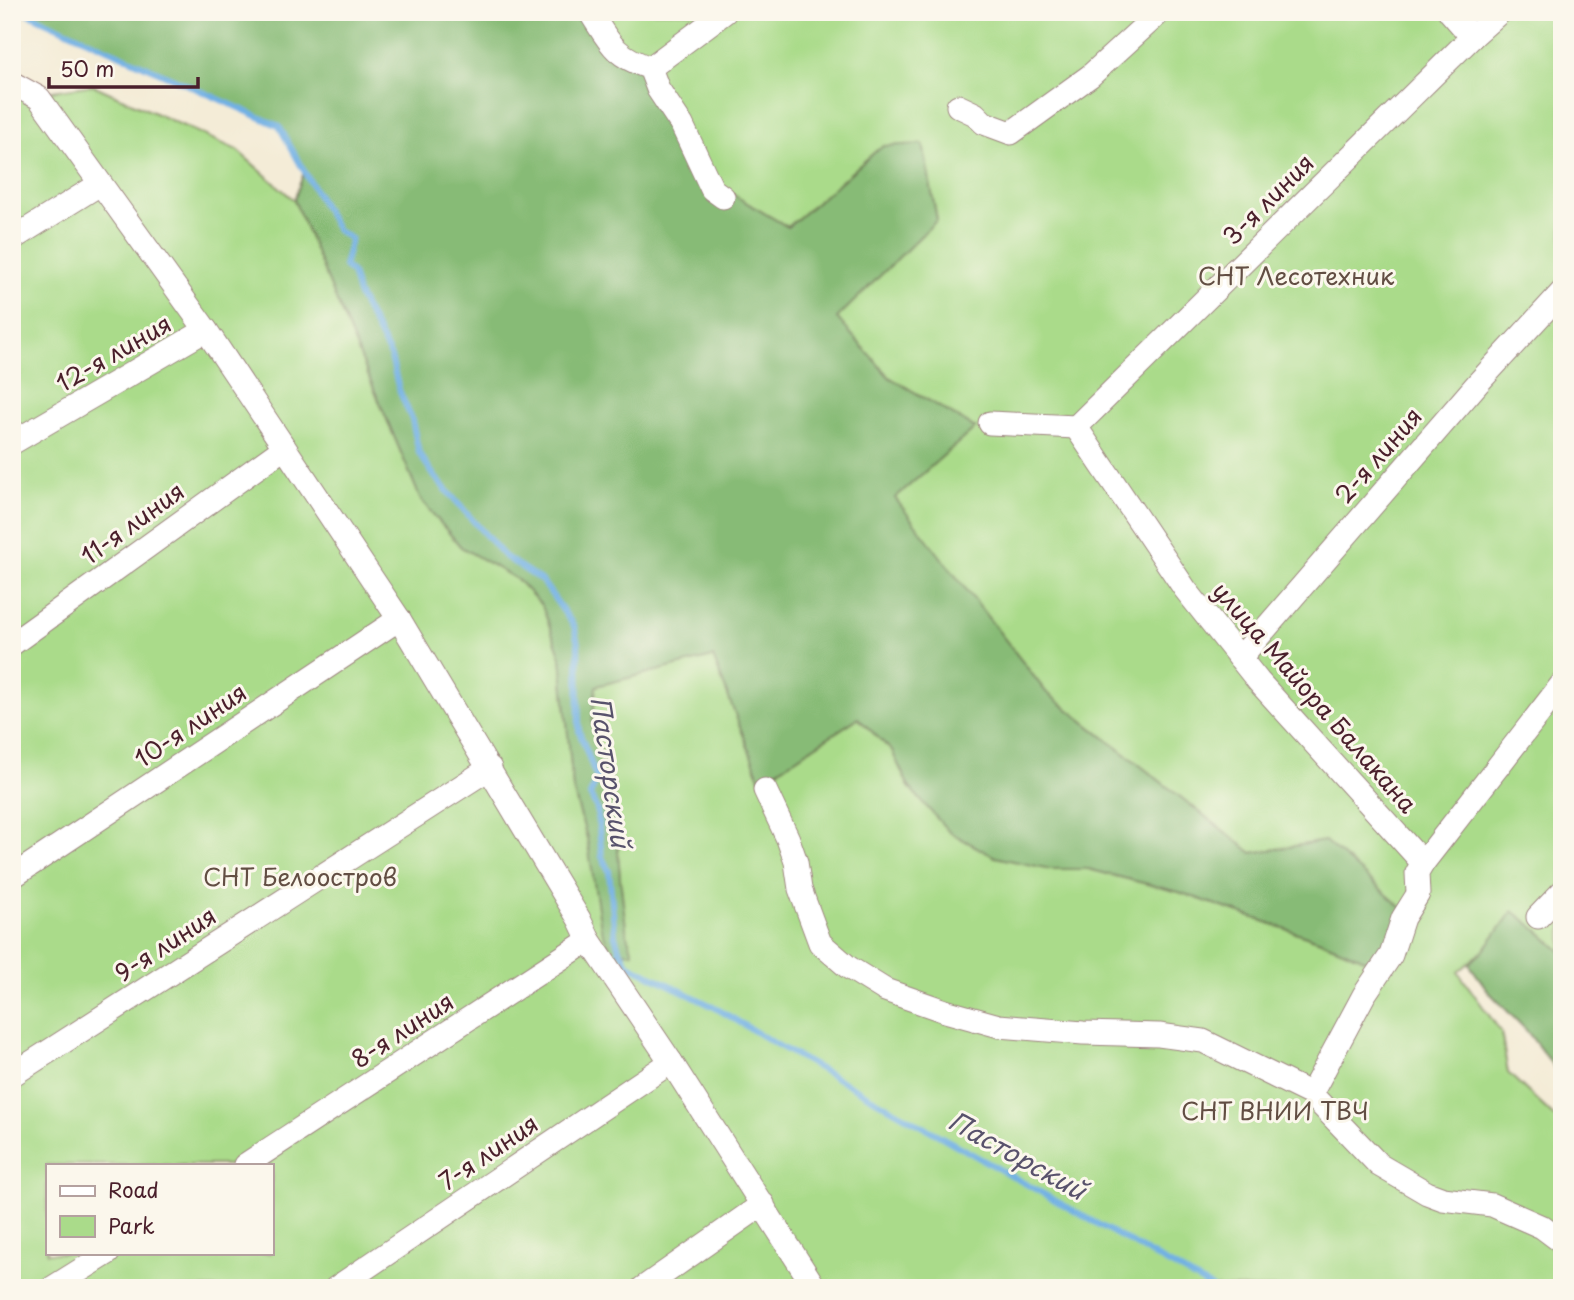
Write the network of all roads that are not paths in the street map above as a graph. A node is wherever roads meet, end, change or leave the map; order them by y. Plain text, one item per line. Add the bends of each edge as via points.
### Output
1 (590, 12) edge
2 (725, 12) edge
3 (1160, 12) edge
4 (1450, 12) edge
5 (1500, 12) edge
6 (1472, 37) junction
7 (650, 68) junction
8 (12, 83) edge
9 (958, 106) dead end
10 (100, 184) junction
11 (723, 197) dead end
12 (12, 239) edge
13 (1562, 292) edge
14 (206, 330) junction
15 (990, 424) dead end
16 (1076, 427) junction
17 (12, 443) edge
18 (284, 448) junction
19 (399, 619) junction
20 (12, 643) edge
21 (1240, 658) junction
22 (1562, 684) edge
23 (490, 768) junction
24 (765, 790) dead end
25 (1423, 863) junction
26 (12, 877) edge
27 (1562, 892) edge
28 (1538, 917) dead end
29 (589, 940) junction
30 (671, 1062) junction
31 (12, 1075) edge
32 (1311, 1094) junction
33 (247, 1164) edge
34 (763, 1204) junction
35 (1562, 1242) edge
36 (106, 1254) edge
37 (52, 1288) edge
38 (336, 1288) edge
39 (643, 1288) edge
40 (815, 1288) edge

1 - 7 street via 614,50
2 - 7 street
3 - 9 street via 1090,76 1012,133 984,123
4 - 6 street
5 - 6 street, 3-я линия
6 - 16 street, 3-я линия
7 - 11 street via 712,189
8 - 10 street via 39,98
10 - 12 street
10 - 14 street
13 - 21 street, 2-я линия
14 - 17 street, 12-я линия
14 - 18 street
15 - 16 street
16 - 21 street, улица Майора Балакана via 1185,589
18 - 19 street
18 - 20 street, 11-я линия
19 - 23 street
19 - 26 street, 10-я линия
21 - 25 street, улица Майора Балакана
22 - 25 street
23 - 29 street
23 - 31 street, 9-я линия
24 - 32 street via 788,839 820,943 885,990 999,1026 1203,1041
25 - 32 street via 1417,873 1418,894 1403,918 1391,955
27 - 28 street
29 - 30 street
29 - 33 street, 8-я линия
30 - 34 street
30 - 38 street, 7-я линия
32 - 35 street via 1379,1165 1404,1180 1443,1199 1492,1205 1517,1214
34 - 39 street
34 - 40 street
36 - 37 street

